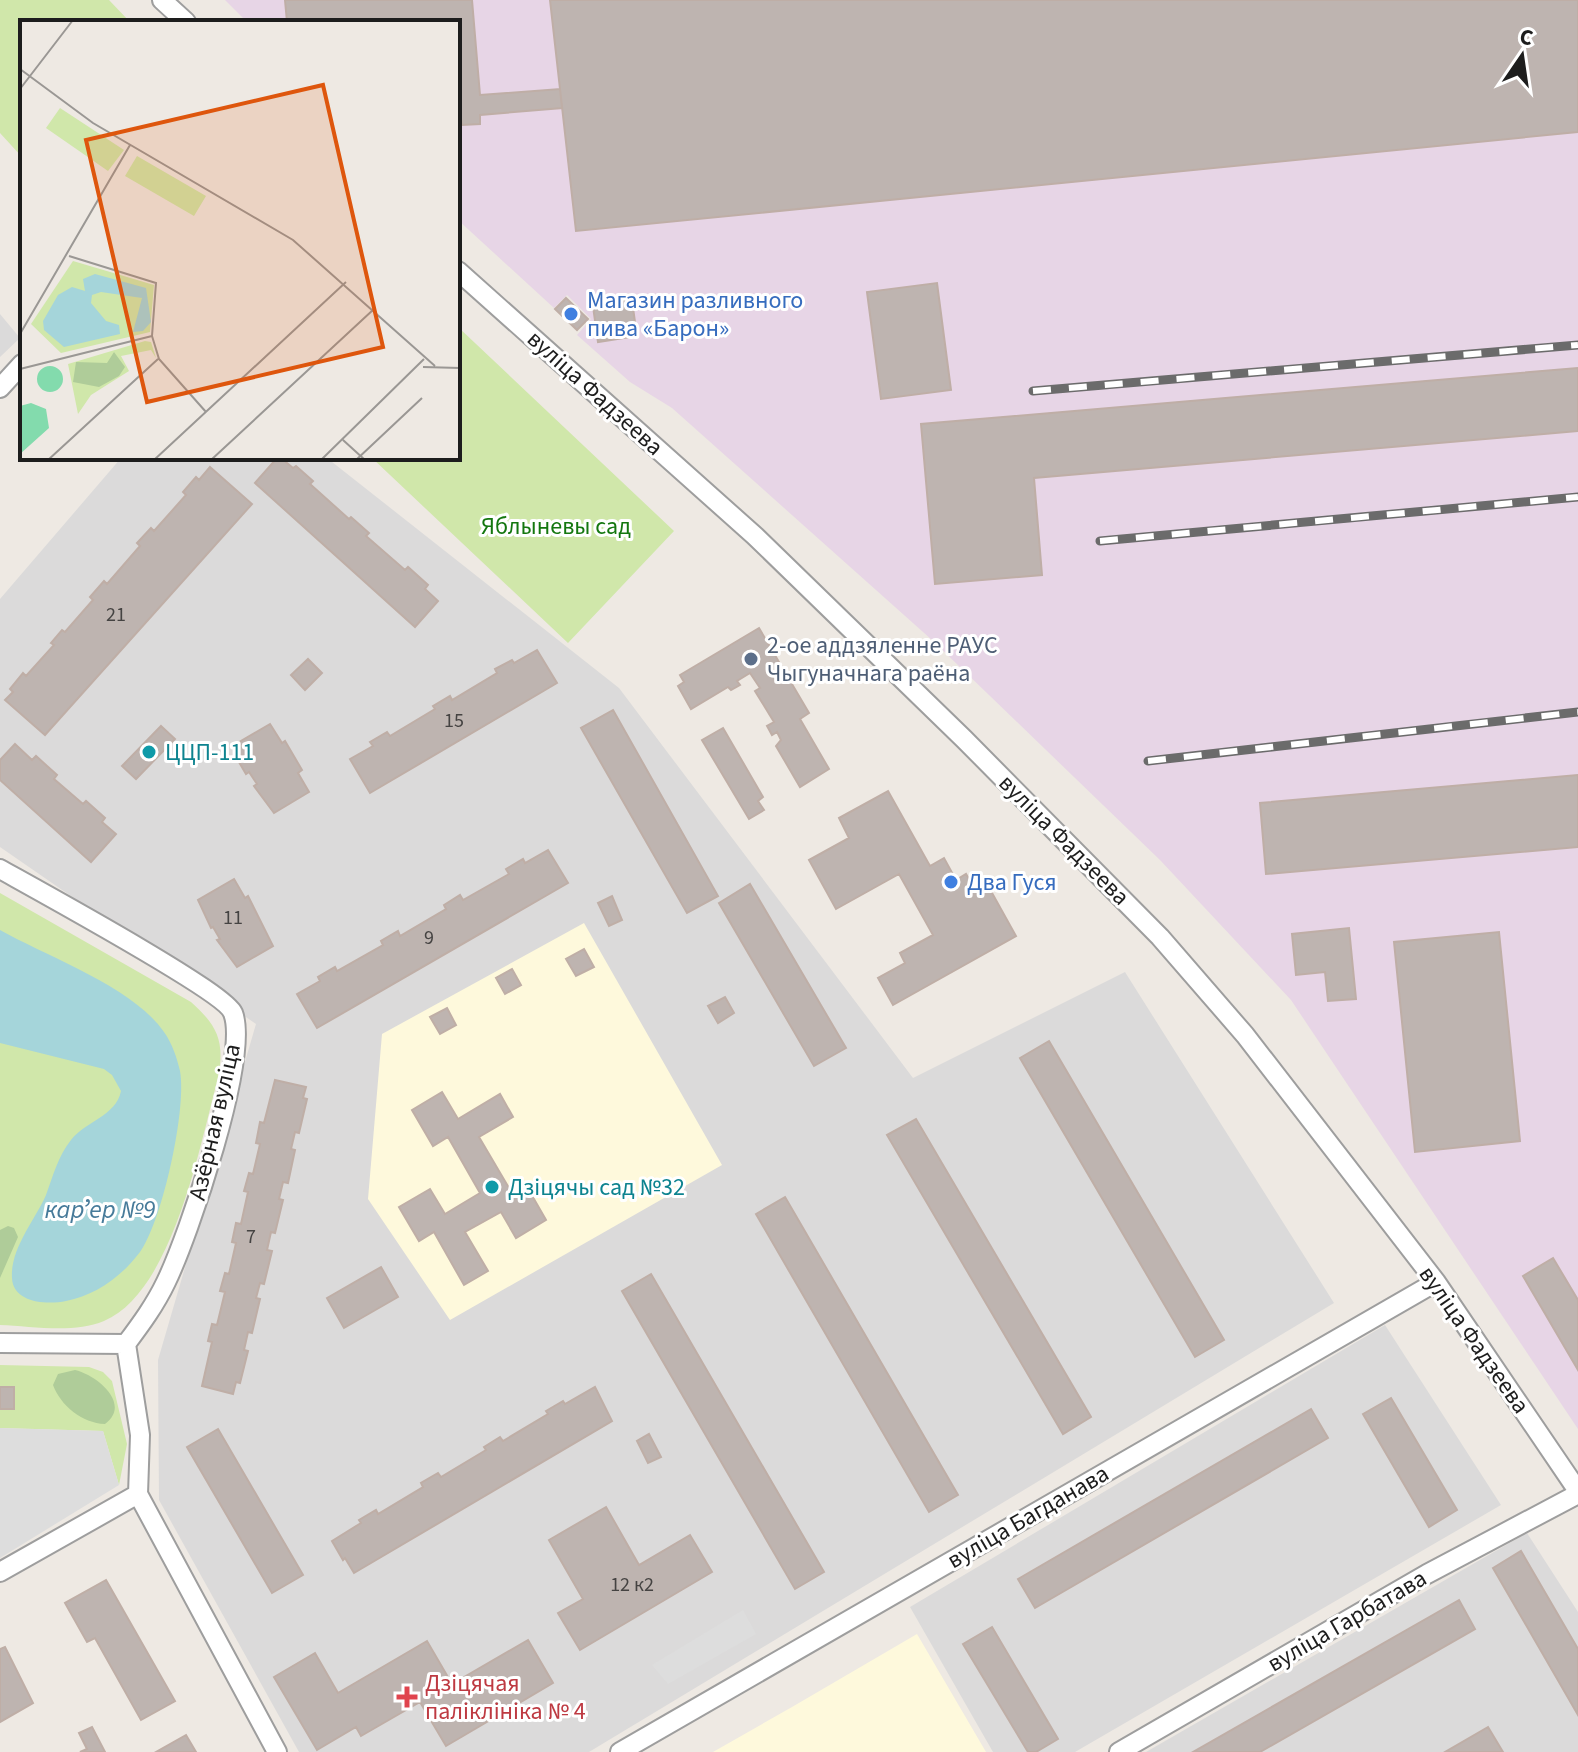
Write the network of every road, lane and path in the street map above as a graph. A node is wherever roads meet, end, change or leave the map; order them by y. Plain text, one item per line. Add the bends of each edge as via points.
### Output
1 (162, 0) edge
2 (184, 20) edge
3 (460, 273) edge
4 (20, 366) edge
5 (0, 388) edge
6 (0, 869) edge
7 (1436, 1282) junction
8 (0, 1343) edge
9 (126, 1344) junction
10 (1578, 1492) edge
11 (138, 1494) junction
12 (0, 1572) edge
13 (277, 1752) edge
14 (620, 1752) edge
15 (1119, 1752) edge

1 - 2 street
3 - 7 street, вуліца Фадзеева via 755,536 1160,937 1245,1035
4 - 5 street
6 - 9 street, Азёрная вуліца via 186,977 232,1011 232,1064 195,1212 165,1285
7 - 10 street, вуліца Фадзеева
7 - 14 street, вуліца Багданава
8 - 9 street
9 - 11 street via 140,1435
10 - 15 street, вуліца Гарбатава
11 - 12 street
11 - 13 street

